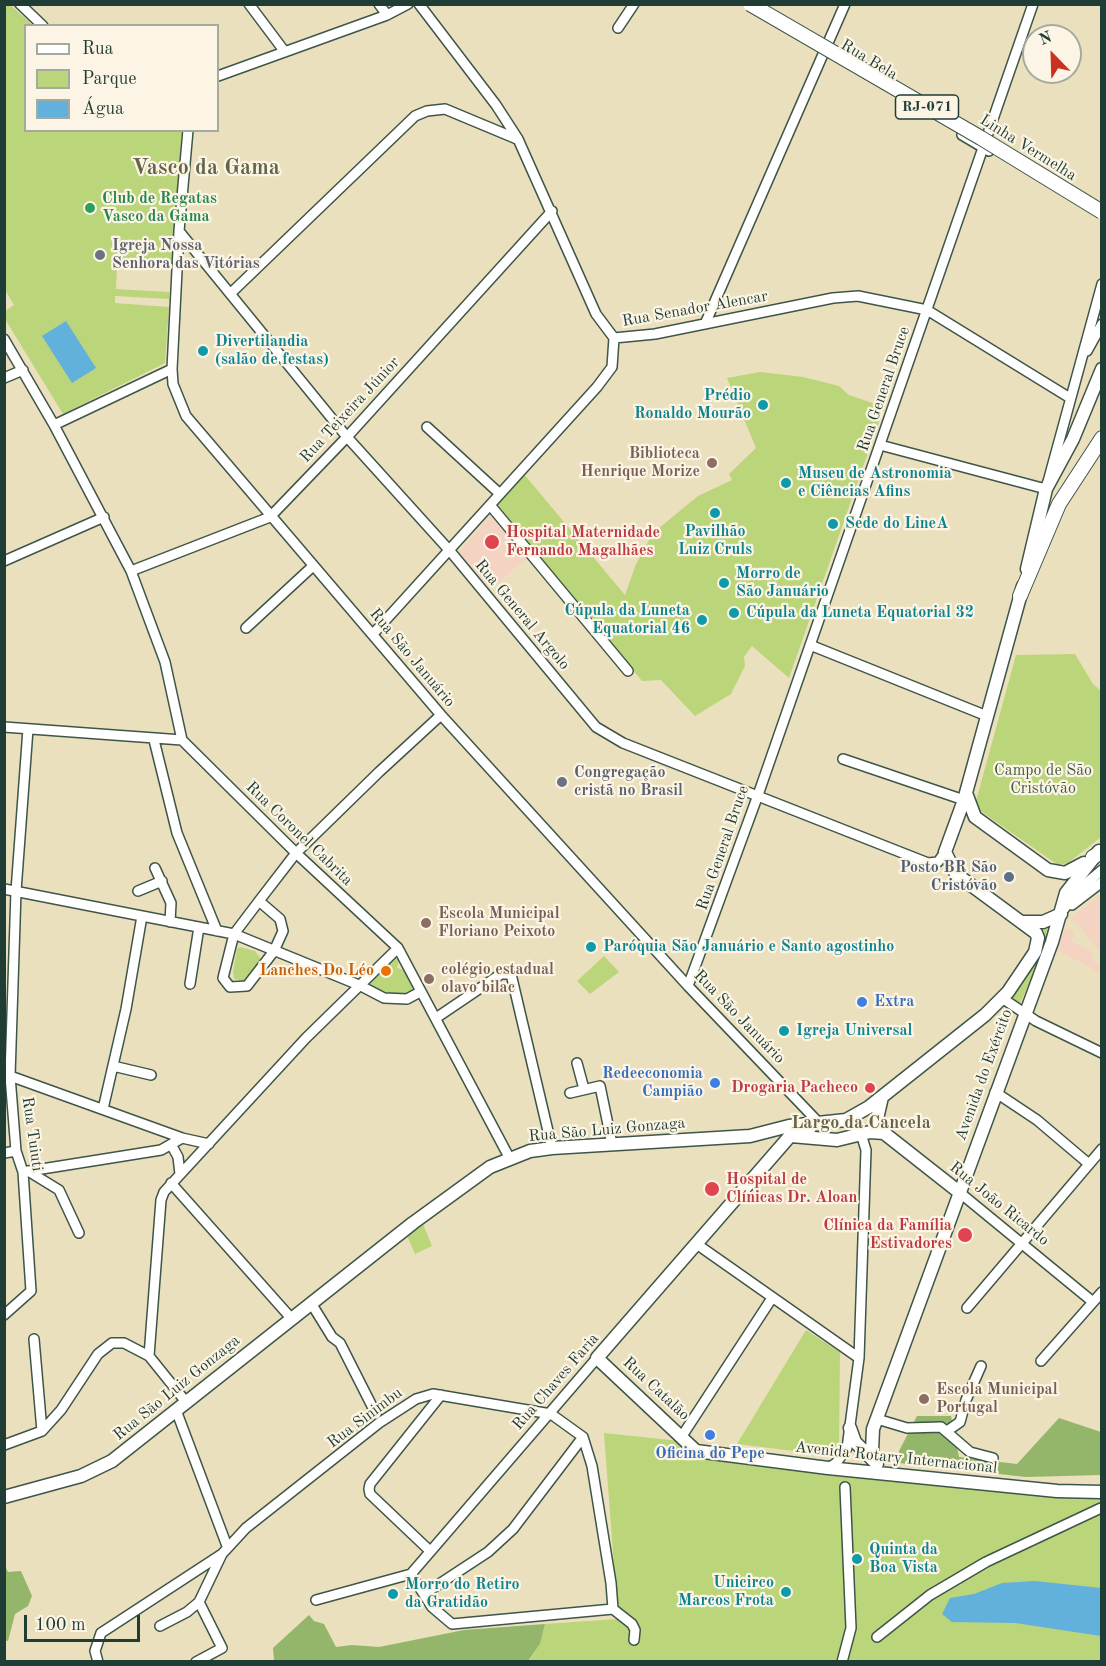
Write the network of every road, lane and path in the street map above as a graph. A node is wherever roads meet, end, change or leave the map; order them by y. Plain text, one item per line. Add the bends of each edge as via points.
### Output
1 (20, 4) edge
2 (249, 4) edge
3 (379, 4) edge
4 (408, 4) edge
5 (419, 4) edge
6 (634, 4) edge
7 (744, 4) edge
8 (750, 4) edge
9 (759, 4) edge
10 (845, 4) edge
11 (1033, 4) edge
12 (387, 15) junction
13 (41, 24) edge
14 (618, 28) dead end
15 (825, 51) junction
16 (285, 52) junction
17 (219, 76) edge
18 (188, 132) edge
19 (518, 139) junction
20 (984, 148) junction
21 (552, 211) junction
22 (1101, 213) edge
23 (179, 231) junction
24 (1101, 285) edge
25 (231, 292) junction
26 (927, 310) junction
27 (705, 324) junction
28 (1101, 324) edge
29 (614, 338) junction
30 (4, 339) edge
31 (1079, 367) junction
32 (172, 369) junction
33 (1101, 369) edge
34 (23, 370) junction
35 (4, 378) edge
36 (1070, 398) junction
37 (54, 425) junction
38 (427, 427) dead end
39 (347, 437) junction
40 (1098, 444) edge
41 (880, 445) junction
42 (1046, 489) junction
43 (500, 494) junction
44 (490, 505) junction
45 (104, 517) junction
46 (270, 517) junction
47 (450, 551) junction
48 (4, 561) edge
49 (313, 566) junction
50 (131, 571) junction
51 (1020, 597) junction
52 (246, 628) dead end
53 (373, 634) junction
54 (810, 645) junction
55 (628, 671) dead end
56 (441, 715) junction
57 (987, 716) junction
58 (4, 727) edge
59 (28, 729) junction
60 (154, 740) junction
61 (182, 740) junction
62 (843, 759) dead end
63 (758, 795) junction
64 (965, 796) junction
65 (945, 852) junction
66 (1099, 852) edge
67 (296, 853) junction
68 (156, 868) dead end
69 (1101, 870) edge
70 (162, 881) junction
71 (1101, 882) edge
72 (4, 890) edge
73 (16, 891) junction
74 (138, 891) dead end
75 (259, 901) junction
76 (1061, 914) junction
77 (142, 916) junction
78 (170, 922) junction
79 (1021, 922) junction
80 (200, 927) junction
81 (217, 931) junction
82 (234, 934) junction
83 (398, 948) junction
84 (274, 951) junction
85 (190, 984) dead end
86 (359, 985) junction
87 (688, 986) junction
88 (420, 992) junction
89 (1002, 998) junction
90 (1024, 1013) junction
91 (436, 1018) junction
92 (1101, 1053) edge
93 (577, 1063) dead end
94 (113, 1066) junction
95 (151, 1075) dead end
96 (10, 1076) junction
97 (584, 1089) junction
98 (995, 1092) junction
99 (570, 1093) dead end
100 (883, 1096) junction
101 (103, 1109) junction
102 (846, 1120) junction
103 (820, 1124) junction
104 (884, 1132) junction
105 (761, 1134) junction
106 (861, 1134) junction
107 (790, 1136) junction
108 (182, 1138) junction
109 (209, 1144) junction
110 (612, 1144) junction
111 (172, 1146) junction
112 (552, 1148) junction
113 (1101, 1149) edge
114 (16, 1151) junction
115 (4, 1153) edge
116 (510, 1159) junction
117 (1089, 1164) junction
118 (25, 1172) junction
119 (180, 1174) junction
120 (171, 1183) junction
121 (959, 1192) junction
122 (79, 1233) dead end
123 (1021, 1244) junction
124 (698, 1245) junction
125 (1101, 1292) edge
126 (772, 1298) junction
127 (1093, 1302) junction
128 (311, 1303) junction
129 (968, 1308) dead end
130 (4, 1315) edge
131 (291, 1318) junction
132 (34, 1339) dead end
133 (149, 1356) junction
134 (597, 1358) junction
135 (859, 1358) junction
136 (1041, 1361) dead end
137 (981, 1366) dead end
138 (441, 1395) junction
139 (186, 1402) junction
140 (176, 1410) junction
141 (376, 1414) dead end
142 (551, 1414) junction
143 (877, 1419) junction
144 (850, 1428) junction
145 (42, 1431) junction
146 (947, 1431) junction
147 (583, 1437) junction
148 (686, 1441) junction
149 (4, 1445) edge
150 (993, 1458) dead end
151 (876, 1464) junction
152 (828, 1468) junction
153 (897, 1473) junction
154 (845, 1486) dead end
155 (1101, 1492) edge
156 (4, 1497) edge
157 (1101, 1508) edge
158 (225, 1550) junction
159 (430, 1551) junction
160 (411, 1574) junction
161 (424, 1594) junction
162 (316, 1600) dead end
163 (199, 1602) junction
164 (613, 1609) junction
165 (160, 1626) dead end
166 (877, 1637) dead end
167 (634, 1640) dead end
168 (98, 1662) edge
169 (196, 1662) edge
170 (842, 1662) edge

1 - 13 street
2 - 16 street
3 - 12 street
4 - 12 street
5 - 19 street, Rua Senador Alencar
6 - 14 street
7 - 15 street, Rua Bela
8 - 22 highway, Linha Vermelha / RJ-071, bridge via 981,138
9 - 22 highway, Linha Vermelha / RJ-071, bridge
10 - 15 street
11 - 20 street, Rua General Bruce
12 - 16 street
15 - 20 street, Rua Bela
15 - 27 street
16 - 17 street
18 - 23 street, Rua São Januário
19 - 21 street, Rua Senador Alencar
19 - 25 street via 445,109 416,116
20 - 22 street, Rua Bela
20 - 26 street, Rua General Bruce
21 - 29 street, Rua Senador Alencar via 596,314
21 - 39 street, Rua Teixeira Júnior
23 - 25 street, Rua General Argolo
23 - 32 street, Rua São Januário
24 - 31 street
25 - 39 street, Rua General Argolo
26 - 27 street, Rua Senador Alencar via 847,296
26 - 36 street, Rua Senador Alencar
26 - 41 street, Rua General Bruce
27 - 29 street, Rua Senador Alencar
28 - 31 street
29 - 43 street via 610,372
30 - 34 street
31 - 36 street
32 - 37 street
32 - 46 street, Rua São Januário via 173,384 186,416
33 - 42 main road via 1073,439
34 - 35 street
34 - 37 street
36 - 42 street
37 - 45 street
38 - 43 street
39 - 46 street, Rua Teixeira Júnior
39 - 47 street, Rua General Argolo
40 - 51 highway via 1059,504
41 - 42 street
41 - 54 street, Rua General Bruce
42 - 51 main road
43 - 44 street
44 - 47 street
44 - 55 street
45 - 48 street
45 - 50 street
46 - 49 street, Rua São Januário
46 - 50 street, Rua Teixeira Júnior
47 - 53 street
47 - 63 street, Rua General Argolo via 596,727 623,743
49 - 52 street
49 - 53 street, Rua São Januário
50 - 61 street via 165,662
51 - 57 main road
53 - 56 street, Rua São Januário
54 - 57 street
54 - 63 street, Rua General Bruce
56 - 67 street
56 - 87 street, Rua São Januário
57 - 64 main road
58 - 59 street
59 - 60 street
59 - 73 street, Rua Tuiuti
60 - 61 street
60 - 81 street via 177,833
61 - 67 street, Rua Coronel Cabrita
62 - 64 street
63 - 65 street, Rua General Argolo via 928,863 938,862
63 - 87 street, Rua General Bruce
64 - 65 main road
64 - 66 main road via 975,817 1048,870 1065,873
65 - 79 main road via 957,874
66 - 76 main road via 1070,885
67 - 75 street
67 - 83 street, Rua Coronel Cabrita
68 - 70 street
69 - 76 street via 1078,890
70 - 74 street
70 - 78 street via 173,909
71 - 76 street
72 - 73 street
73 - 77 street
73 - 96 street, Rua Tuiuti
75 - 82 street
75 - 84 street via 282,922 283,931
76 - 79 main road via 1042,922
76 - 90 main road, Avenida do Exército
77 - 78 street
77 - 94 street
78 - 80 street
79 - 89 main road, Rua São Luiz Gonzaga via 1036,933 1038,945
80 - 81 street
80 - 85 street
81 - 82 street
82 - 84 street
82 - 84 street via 223,978 230,987 247,986
83 - 86 street
83 - 88 street
84 - 86 street
86 - 88 street via 392,1000 408,999
86 - 109 street
87 - 103 street, Rua São Januário
88 - 91 street
89 - 90 street
89 - 100 main road, Rua São Luiz Gonzaga
90 - 92 street
90 - 98 main road, Avenida do Exército
91 - 112 street via 501,974 511,974
91 - 116 street
93 - 97 street
94 - 95 street
94 - 101 street
96 - 101 street
96 - 114 street, Rua Tuiuti
97 - 99 street
97 - 110 street via 600,1086
98 - 117 street via 1037,1120
98 - 121 main road, Avenida do Exército
100 - 102 main road, Rua São Luiz Gonzaga
100 - 104 main road via 877,1119
101 - 108 street
102 - 103 main road, Rua São Luiz Gonzaga
102 - 106 street
103 - 105 main road, Rua São Luiz Gonzaga via 789,1126
103 - 107 main road
104 - 106 main road
104 - 121 main road, Rua João Ricardo
105 - 107 main road
105 - 110 main road, Rua São Luiz Gonzaga
106 - 107 main road via 824,1141
106 - 135 street via 866,1150
107 - 124 main road, Rua Chaves Faria
108 - 109 street
108 - 111 street
109 - 119 street
110 - 112 main road, Rua São Luiz Gonzaga
111 - 118 street
111 - 119 street
112 - 116 main road, Rua São Luiz Gonzaga
113 - 117 street
114 - 115 street
114 - 118 street, Rua Tuiuti
116 - 128 main road, Rua São Luiz Gonzaga via 486,1169 455,1191
117 - 123 street
118 - 122 street via 59,1190
118 - 130 street, Rua Tuiuti via 31,1291
119 - 120 street
120 - 131 street
120 - 133 street via 161,1200
121 - 123 street, Rua João Ricardo
121 - 143 main road, Avenida do Exército
123 - 127 street, Rua João Ricardo
123 - 129 street
124 - 126 street
124 - 134 main road, Rua Chaves Faria
125 - 127 street
126 - 135 street
126 - 148 street
127 - 136 street
128 - 131 main road, Rua São Luiz Gonzaga
128 - 141 street via 340,1343
131 - 139 main road, Rua São Luiz Gonzaga
132 - 145 street
133 - 139 street
133 - 145 street via 124,1343 112,1343 98,1354 61,1410
134 - 142 street, Rua Chaves Faria
134 - 148 main road, Rua Catalão
135 - 144 street
137 - 146 street via 960,1422
138 - 142 street, Rua Sinimbu
138 - 158 street, Rua Sinimbu via 416,1399 379,1423
138 - 159 street via 369,1489
139 - 140 main road, Rua São Luiz Gonzaga
140 - 156 main road, Rua São Luiz Gonzaga via 112,1461 81,1476
140 - 158 street
142 - 147 street, Rua Sinimbu
142 - 159 street, Rua Chaves Faria
143 - 146 street via 907,1428 941,1427
143 - 151 main road, Avenida do Exército via 872,1441
144 - 151 main road via 855,1442
144 - 152 street via 847,1448
145 - 149 street
146 - 150 street via 970,1452
147 - 161 street via 513,1529 488,1552
147 - 164 street via 592,1467
148 - 152 main road, Avenida Rotary Internacional via 696,1451
151 - 153 main road
152 - 153 main road, Avenida Rotary Internacional
153 - 155 main road, Avenida Rotary Internacional via 1057,1491
154 - 170 street via 851,1628
157 - 166 street via 930,1595
158 - 163 street, Rua Sinimbu
158 - 168 street via 101,1633 95,1651
159 - 160 street, Rua Chaves Faria
160 - 161 street
160 - 162 street
161 - 164 street via 446,1621 460,1625
163 - 165 street
163 - 169 street via 222,1648
164 - 167 street via 632,1624

